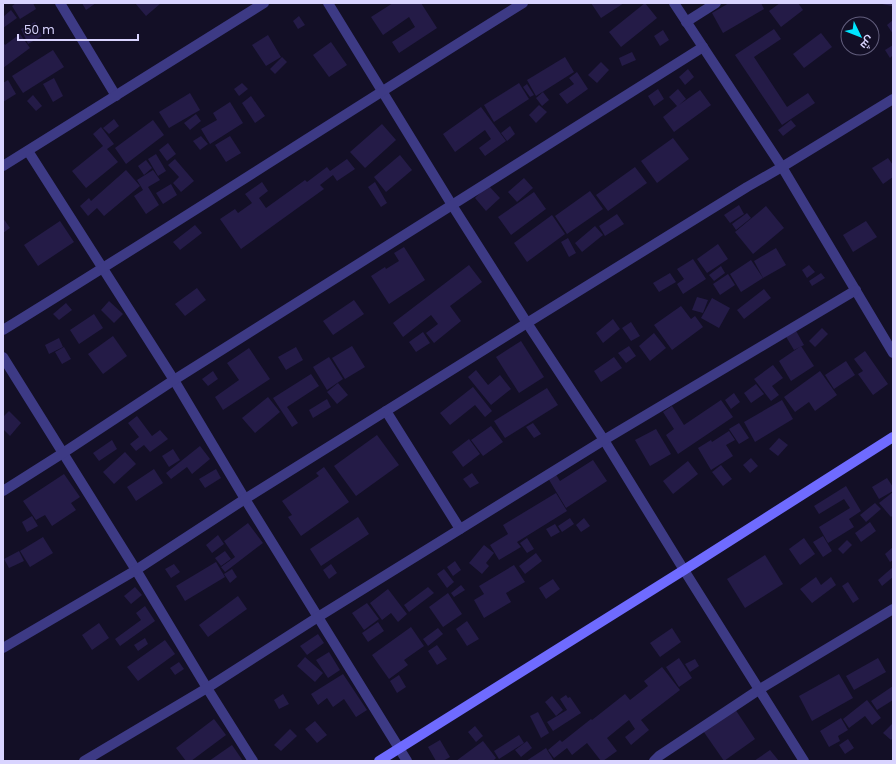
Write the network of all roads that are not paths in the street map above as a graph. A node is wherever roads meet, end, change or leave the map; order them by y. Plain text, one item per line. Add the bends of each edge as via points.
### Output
1 (60, 3) edge
2 (264, 3) edge
3 (328, 3) edge
4 (523, 3) edge
5 (674, 3) edge
6 (716, 3) edge
7 (686, 22) junction
8 (703, 47) junction
9 (383, 90) junction
10 (116, 96) junction
11 (893, 99) edge
12 (28, 151) junction
13 (3, 166) edge
14 (782, 167) junction
15 (452, 205) junction
16 (103, 268) junction
17 (856, 290) junction
18 (527, 323) junction
19 (3, 330) edge
20 (893, 353) edge
21 (3, 357) edge
22 (174, 380) junction
23 (386, 411) junction
24 (893, 437) edge
25 (604, 440) junction
26 (63, 454) junction
27 (3, 491) edge
28 (245, 500) junction
29 (460, 529) junction
30 (136, 570) junction
31 (684, 570) junction
32 (893, 609) edge
33 (318, 617) junction
34 (3, 648) edge
35 (207, 688) junction
36 (760, 690) junction
37 (399, 748) junction
38 (84, 761) edge
39 (253, 761) edge
40 (379, 761) edge
41 (407, 761) edge
42 (654, 761) edge
43 (804, 761) edge

1 - 10 street
2 - 10 street
3 - 9 street
4 - 9 street
5 - 7 street
6 - 7 street
7 - 8 street
8 - 14 street
8 - 15 street
9 - 15 street
9 - 16 street
10 - 12 street
11 - 14 street
12 - 13 street
12 - 16 street
14 - 17 street
14 - 18 street
15 - 18 street
15 - 22 street
16 - 19 street
16 - 22 street
17 - 20 street
17 - 25 street
18 - 23 street
18 - 25 street
21 - 26 street
22 - 26 street
22 - 28 street
23 - 28 street
23 - 29 street
24 - 31 street
25 - 29 street
25 - 31 street
26 - 27 street
26 - 30 street
28 - 30 street
28 - 33 street
29 - 33 street
30 - 34 street
30 - 35 street
31 - 36 street
31 - 37 street
32 - 36 street
33 - 35 street
33 - 37 street
35 - 38 street
35 - 39 street
36 - 42 street
36 - 43 street
37 - 40 street
37 - 41 street

